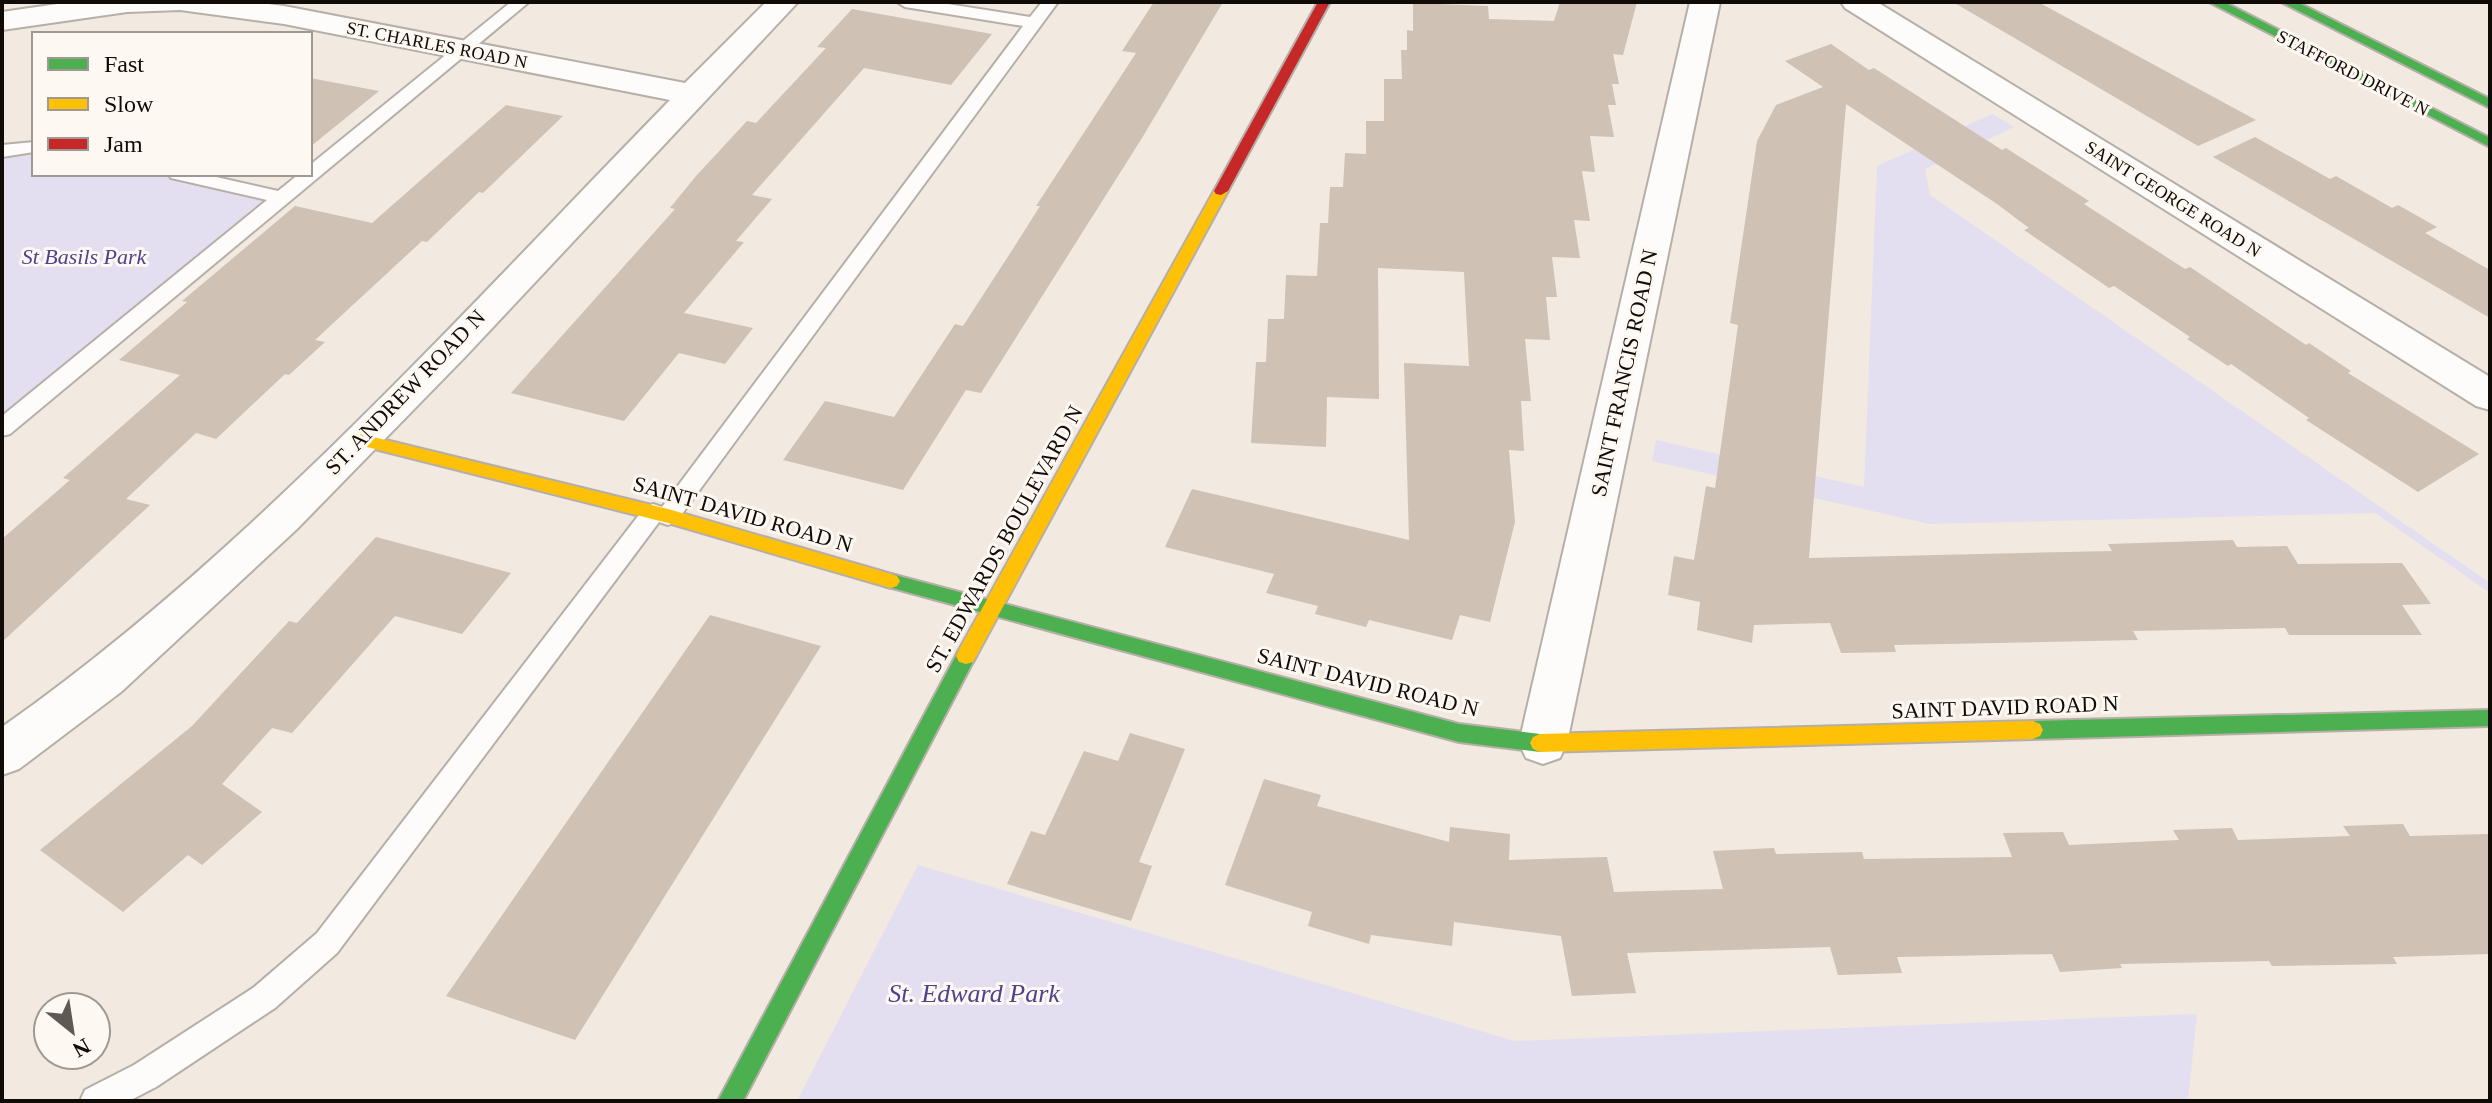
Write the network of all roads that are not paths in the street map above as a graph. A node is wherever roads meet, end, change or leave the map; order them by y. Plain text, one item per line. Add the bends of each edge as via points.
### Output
1 (180, 2) edge
2 (521, 2) edge
3 (783, 2) edge
4 (905, 2) edge
5 (1050, 2) edge
6 (1324, 2) edge
7 (1705, 2) edge
8 (1856, 2) edge
9 (2215, 2) edge
10 (2287, 2) edge
11 (2, 21) edge
12 (1034, 23) junction
13 (463, 50) junction
14 (691, 94) junction
15 (2490, 104) edge
16 (2490, 143) edge
17 (32, 147) edge
18 (2, 151) edge
19 (312, 173) edge
20 (187, 176) edge
21 (309, 176) edge
22 (282, 198) junction
23 (2490, 396) edge
24 (2, 428) edge
25 (361, 440) junction
26 (661, 515) junction
27 (991, 610) junction
28 (2490, 718) edge
29 (1543, 743) junction
30 (2, 754) edge
31 (96, 1101) edge
32 (730, 1101) edge

1 - 11 street, ST. CHARLES ROAD N via 127,3
1 - 13 street, ST. CHARLES ROAD N via 270,13
2 - 13 lane
3 - 14 street, ST. ANDREW ROAD N
4 - 12 lane
5 - 12 lane
6 - 27 street, ST. EDWARDS BOULEVARD N
7 - 29 street, SAINT FRANCIS ROAD N
8 - 23 street, SAINT GEORGE ROAD N
9 - 16 street, STAFFORD DRIVE N
10 - 15 street, STAFFORD DRIVE N
12 - 26 lane
13 - 14 street, ST. CHARLES ROAD N
13 - 19 lane
14 - 25 street, ST. ANDREW ROAD N
17 - 18 lane
20 - 22 lane
21 - 22 lane
22 - 24 lane
25 - 26 street, SAINT DAVID ROAD N
25 - 30 street, ST. ANDREW ROAD N via 194,599 102,679
26 - 27 street, SAINT DAVID ROAD N
26 - 31 lane via 327,943 264,998 145,1076
27 - 29 street, SAINT DAVID ROAD N via 1459,733
27 - 32 street, ST. EDWARDS BOULEVARD N
28 - 29 street, SAINT DAVID ROAD N

